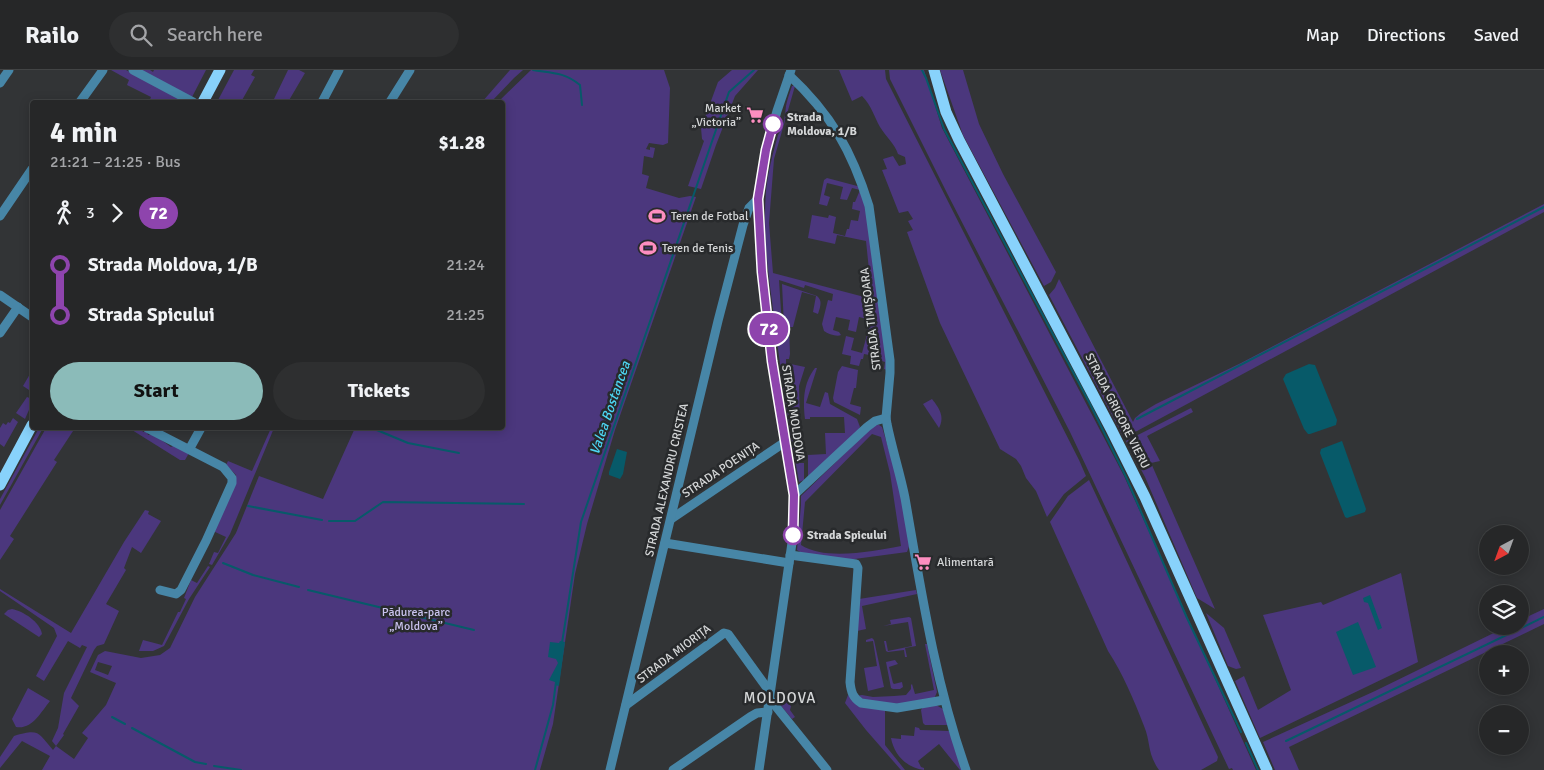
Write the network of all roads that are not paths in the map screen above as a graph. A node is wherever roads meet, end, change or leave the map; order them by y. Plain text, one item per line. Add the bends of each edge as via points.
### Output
1 (9, 70) edge
2 (103, 70) edge
3 (134, 70) edge
4 (220, 70) edge
5 (339, 70) edge
6 (410, 70) edge
7 (934, 70) edge
8 (790, 72) edge
9 (0, 83) edge
10 (81, 100) edge
11 (189, 100) edge
12 (204, 100) edge
13 (323, 100) edge
14 (391, 100) edge
15 (30, 172) edge
16 (758, 199) junction
17 (0, 216) edge
18 (0, 295) edge
19 (18, 307) junction
20 (30, 316) edge
21 (0, 333) edge
22 (886, 418) junction
23 (30, 429) edge
24 (151, 430) edge
25 (200, 430) edge
26 (785, 442) junction
27 (190, 448) junction
28 (0, 485) edge
29 (794, 495) junction
30 (671, 519) junction
31 (665, 543) junction
32 (790, 559) junction
33 (160, 590) dead end
34 (770, 695) junction
35 (944, 700) junction
36 (626, 705) junction
37 (768, 712) junction
38 (610, 770) edge
39 (674, 770) edge
40 (759, 770) edge
41 (827, 770) edge
42 (966, 770) edge
43 (1267, 770) edge

1 - 9 street
2 - 10 street
3 - 11 street
4 - 12 main road
5 - 13 street
6 - 14 street
7 - 43 main road, STRADA GRIGORE VIERU via 946,112 959,140 1145,497
8 - 16 street, STRADA MOLDOVA via 766,150
8 - 22 street, STRADA TIMIȘOARA via 841,136 869,206 890,360
15 - 17 street
16 - 26 street, STRADA MOLDOVA via 762,272
16 - 30 street, STRADA ALEXANDRU CRISTEA via 750,208 744,225
18 - 19 street
19 - 20 street
19 - 21 street
22 - 29 street, STRADA MOLDOVA via 867,427
22 - 35 street, STRADA TIMIȘOARA
23 - 28 main road
24 - 27 street
25 - 27 street
26 - 29 street, STRADA MOLDOVA
26 - 30 street, STRADA POENIȚA
27 - 33 street via 223,467 232,483 181,590 176,594
29 - 32 street, STRADA MOLDOVA
30 - 31 street, STRADA ALEXANDRU CRISTEA
31 - 32 street
31 - 36 street, STRADA ALEXANDRU CRISTEA
32 - 34 street, STRADA MOLDOVA
32 - 35 street via 856,564 858,568 850,682 853,696 861,703 897,708
34 - 36 street, STRADA MIORIȚA via 724,632
34 - 37 street, STRADA MOLDOVA
34 - 41 street
35 - 42 street, STRADA TIMIȘOARA
36 - 38 street, STRADA ALEXANDRU CRISTEA
37 - 39 street via 750,717
37 - 40 street, STRADA MOLDOVA

